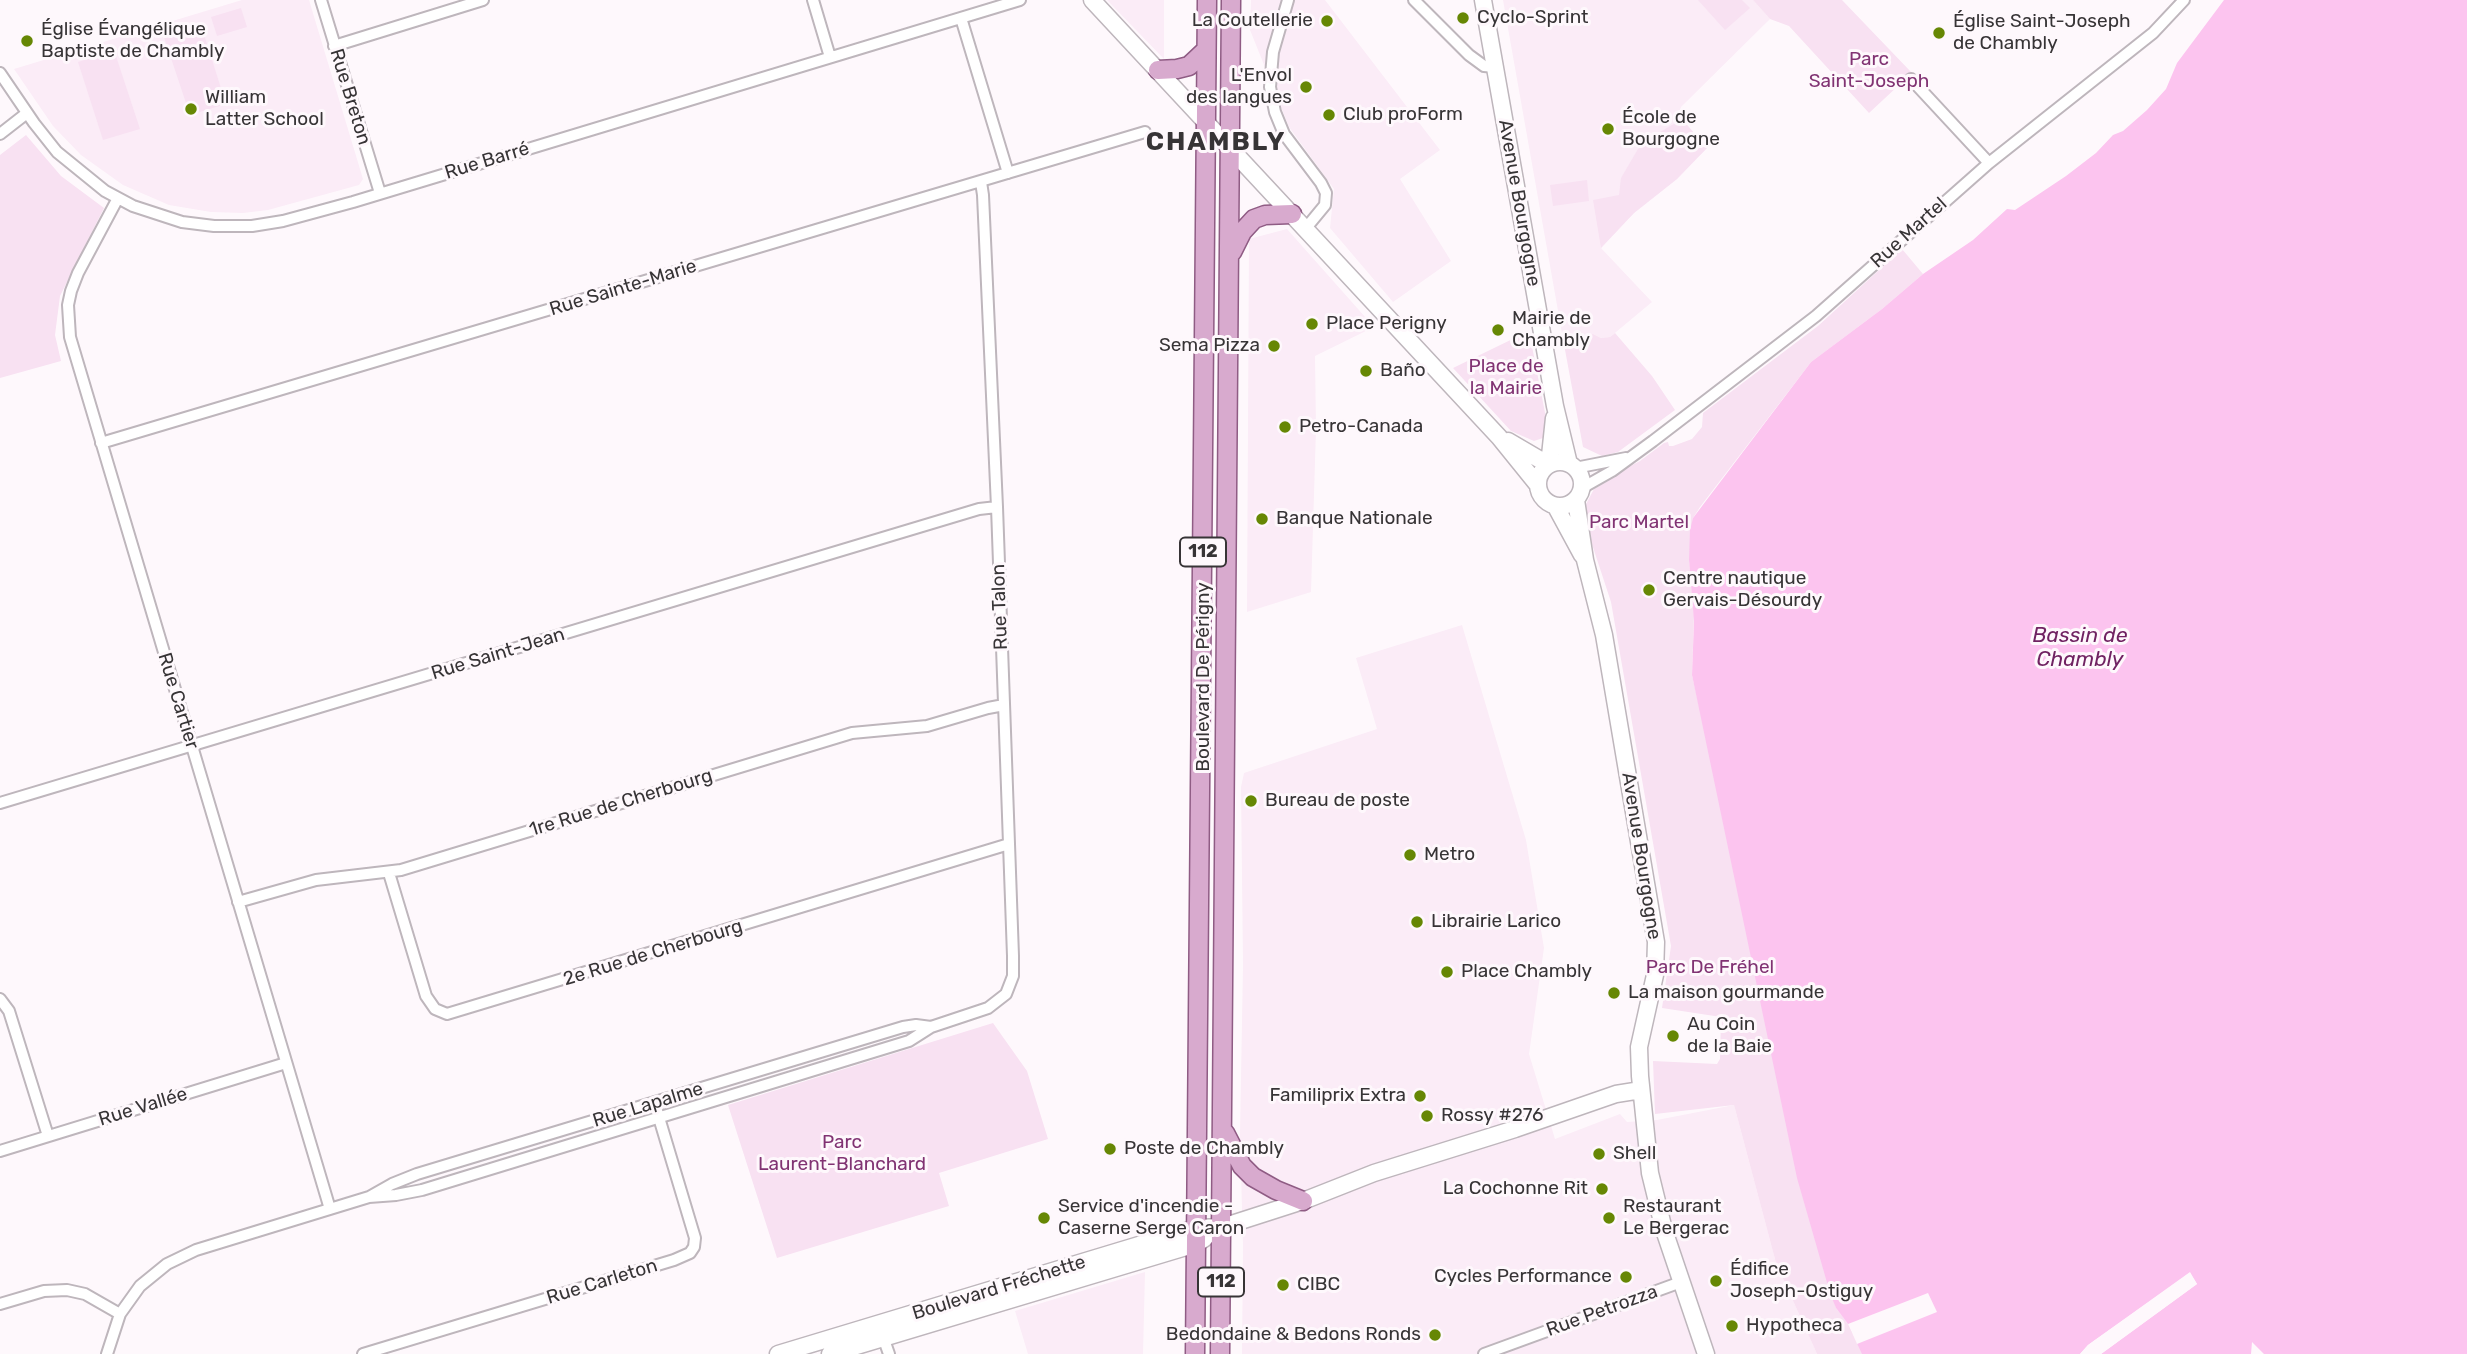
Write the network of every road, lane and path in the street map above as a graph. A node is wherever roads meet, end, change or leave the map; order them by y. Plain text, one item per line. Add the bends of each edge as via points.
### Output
1 (321, 0) edge
2 (483, 0) edge
3 (813, 0) edge
4 (1020, 0) edge
5 (1093, 0) edge
6 (1207, 0) edge
7 (1231, 0) edge
8 (1288, 0) edge
9 (1415, 0) edge
10 (1483, 0) edge
11 (2184, 0) edge
12 (961, 18) junction
13 (334, 46) junction
14 (1206, 50) junction
15 (831, 57) junction
16 (1494, 67) junction
17 (1158, 70) junction
18 (0, 73) edge
19 (1911, 79) dead end
20 (27, 113) junction
21 (1206, 122) junction
22 (1144, 132) dead end
23 (0, 134) edge
24 (1230, 146) junction
25 (1989, 163) junction
26 (1008, 173) junction
27 (981, 182) junction
28 (380, 193) junction
29 (118, 198) junction
30 (1292, 214) junction
31 (1306, 228) junction
32 (1229, 258) junction
33 (1555, 406) junction
34 (1499, 437) junction
35 (101, 443) junction
36 (1628, 457) junction
37 (1549, 465) junction
38 (1572, 466) junction
39 (1537, 484) junction
40 (1579, 494) junction
41 (996, 507) junction
42 (1556, 507) junction
43 (1585, 560) junction
44 (1004, 705) junction
45 (191, 746) junction
46 (0, 803) edge
47 (1009, 844) junction
48 (389, 873) junction
49 (238, 902) junction
50 (0, 999) edge
51 (975, 1014) joint
52 (931, 1027) junction
53 (286, 1063) junction
54 (1641, 1090) junction
55 (654, 1103) junction
56 (659, 1118) junction
57 (1223, 1127) junction
58 (48, 1136) junction
59 (0, 1151) edge
60 (369, 1197) junction
61 (1303, 1201) junction
62 (330, 1209) junction
63 (1222, 1227) junction
64 (1196, 1236) junction
65 (1681, 1282) junction
66 (0, 1304) edge
67 (120, 1314) junction
68 (882, 1331) junction
69 (107, 1354) edge
70 (363, 1354) edge
71 (778, 1354) edge
72 (830, 1354) edge
73 (889, 1354) edge
74 (1195, 1354) edge
75 (1220, 1354) edge
76 (1484, 1354) edge
77 (1706, 1354) edge

1 - 13 street, Rue Breton
2 - 13 street
3 - 15 street
4 - 12 street, Rue Barré
5 - 17 street
6 - 14 main road, Boulevard De Périgny / 112
7 - 24 main road, Boulevard De Périgny / 112
8 - 31 street via 1273,52 1270,87 1284,134 1326,193 1325,205
9 - 16 street via 1469,55
10 - 16 street, Avenue Bourgogne
11 - 25 street, Rue Martel via 2144,41
12 - 15 street, Rue Barré
12 - 26 street
13 - 28 street, Rue Breton
14 - 17 main road via 1187,67
14 - 21 main road, Boulevard De Périgny / 112
15 - 28 street, Rue Barré
16 - 33 street, Avenue Bourgogne
17 - 21 street
18 - 20 street, Rue Barré
19 - 25 street
20 - 23 street
20 - 29 street, Rue Barré via 63,157
21 - 24 street
21 - 64 main road, Boulevard De Périgny / 112
22 - 26 street, Rue Sainte-Marie
24 - 30 street
24 - 32 main road, Boulevard De Périgny / 112
25 - 36 street, Rue Martel via 1816,317
26 - 27 street, Rue Sainte-Marie
27 - 35 street, Rue Sainte-Marie
27 - 41 street, Rue Talon
28 - 29 street, Rue Barré via 283,221 236,227 182,222
29 - 35 street, Rue Cartier via 78,274 68,305 70,337
30 - 31 street
30 - 32 main road via 1254,219 1241,232
31 - 34 street
32 - 57 main road, Boulevard De Périgny / 112
33 - 37 street, Avenue Bourgogne
33 - 38 street, Avenue Bourgogne
34 - 37 street
34 - 39 street
35 - 45 street, Rue Cartier
36 - 38 street, Rue Martel
36 - 40 street, Rue Martel
37 - 38 street
37 - 39 street
38 - 40 street via 1581,477
39 - 42 street via 1543,499
40 - 42 street via 1568,506
40 - 43 street, Avenue Bourgogne
41 - 44 street, Rue Talon
41 - 45 street, Rue Saint-Jean
42 - 43 street, Avenue Bourgogne
43 - 54 street, Avenue Bourgogne via 1601,619 1656,942 1655,975 1639,1047
44 - 47 street, Rue Talon
44 - 48 street, 1re Rue de Cherbourg via 927,726 839,736
45 - 46 street, Rue Saint-Jean
45 - 49 street, Rue Cartier
47 - 48 street, 2e Rue de Cherbourg via 447,1014 435,1009 426,996
47 - 51 street, Rue Talon via 1013,976 1001,999
48 - 49 street, 1re Rue de Cherbourg via 316,880
49 - 53 street, Rue Cartier
50 - 58 street via 9,1011
51 - 52 street, Rue Lapalme
52 - 55 street, Rue Lapalme via 902,1027
52 - 56 street, Rue Lapalme via 909,1041
53 - 58 street, Rue Vallée
53 - 62 street, Rue Cartier
54 - 61 street, Boulevard Fréchette via 1616,1094 1374,1173
54 - 65 street, Avenue Bourgogne via 1653,1191
55 - 56 street, Rue Carleton
55 - 60 street, Rue Lapalme via 417,1174
56 - 60 street, Rue Lapalme via 422,1190
56 - 70 street, Rue Carleton via 695,1238 690,1253
57 - 61 main road via 1238,1160 1253,1177
57 - 63 main road, Boulevard De Périgny / 112
58 - 59 street, Rue Vallée
60 - 62 street, Rue Lapalme
61 - 63 street, Boulevard Fréchette
62 - 67 street, Rue Lapalme via 173,1260 146,1279
63 - 64 street, Boulevard Fréchette
63 - 75 main road, Boulevard De Périgny / 112
64 - 68 street, Boulevard Fréchette
64 - 74 main road, Boulevard De Périgny / 112
65 - 76 street, Rue Petrozza
65 - 77 street, Avenue Bourgogne
66 - 67 street via 44,1291 66,1290 85,1294
67 - 69 street, Rue Lapalme
68 - 71 street, Boulevard Fréchette
68 - 72 street, Boulevard Fréchette
68 - 73 street

